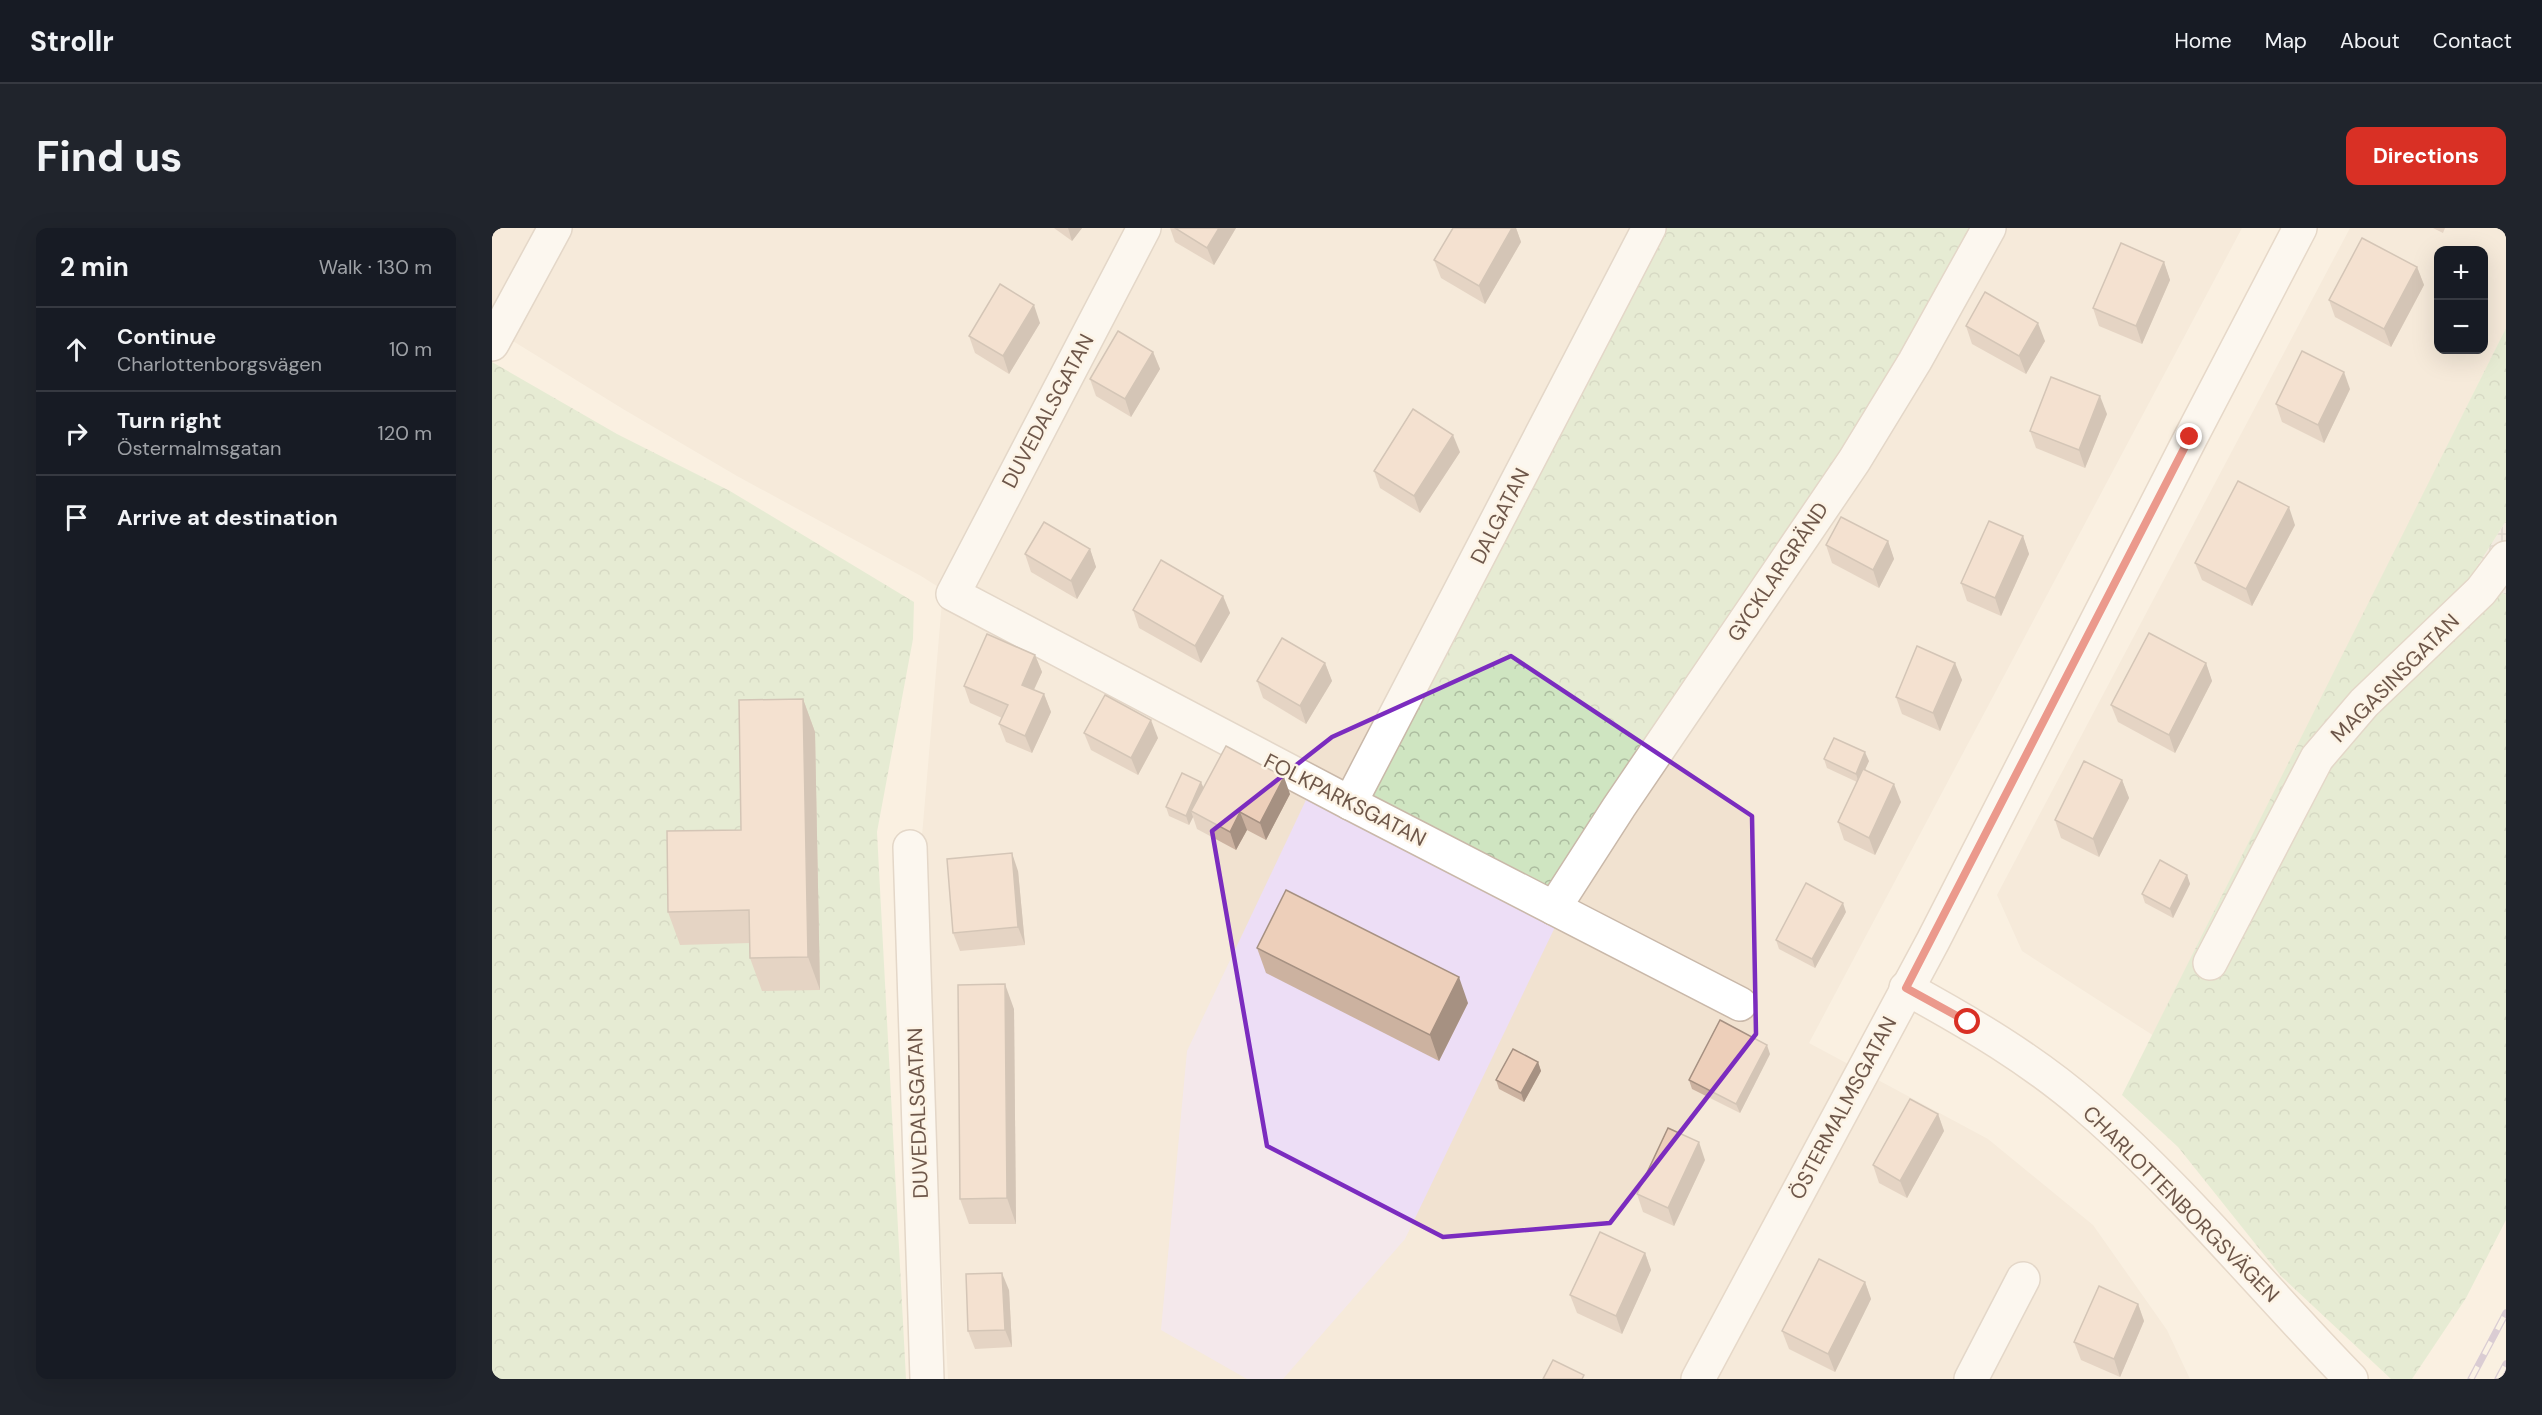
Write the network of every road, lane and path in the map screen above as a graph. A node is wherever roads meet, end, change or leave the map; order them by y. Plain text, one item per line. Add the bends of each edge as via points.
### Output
1 (555, 228) edge
2 (1144, 228) edge
3 (1649, 228) edge
4 (1989, 228) edge
5 (2300, 228) edge
6 (492, 344) edge
7 (2506, 558) edge
8 (953, 594) joint
9 (1350, 803) junction
10 (910, 847) dead end
11 (1554, 908) junction
12 (2210, 963) dead end
13 (1906, 988) junction
14 (1740, 1004) dead end
15 (2023, 1279) dead end
16 (2341, 1368) edge
17 (927, 1379) edge
18 (1698, 1379) edge
19 (1971, 1379) edge

1 - 6 street
2 - 8 street, DUVEDALSGATAN
3 - 9 street, DALGATAN
4 - 11 street, GYCKLARGRÄND via 1915,362 1854,461
5 - 13 street, ÖSTERMALMSGATAN
7 - 12 street, MAGASINSGATAN via 2481,591 2364,703 2317,758
8 - 9 street, FOLKPARKSGATAN
9 - 11 street, FOLKPARKSGATAN
10 - 17 street, DUVEDALSGATAN
11 - 14 street, FOLKPARKSGATAN
13 - 16 street, CHARLOTTENBORGSVÄGEN via 2025,1059 2088,1107 2211,1228
13 - 18 street, ÖSTERMALMSGATAN
15 - 19 street

